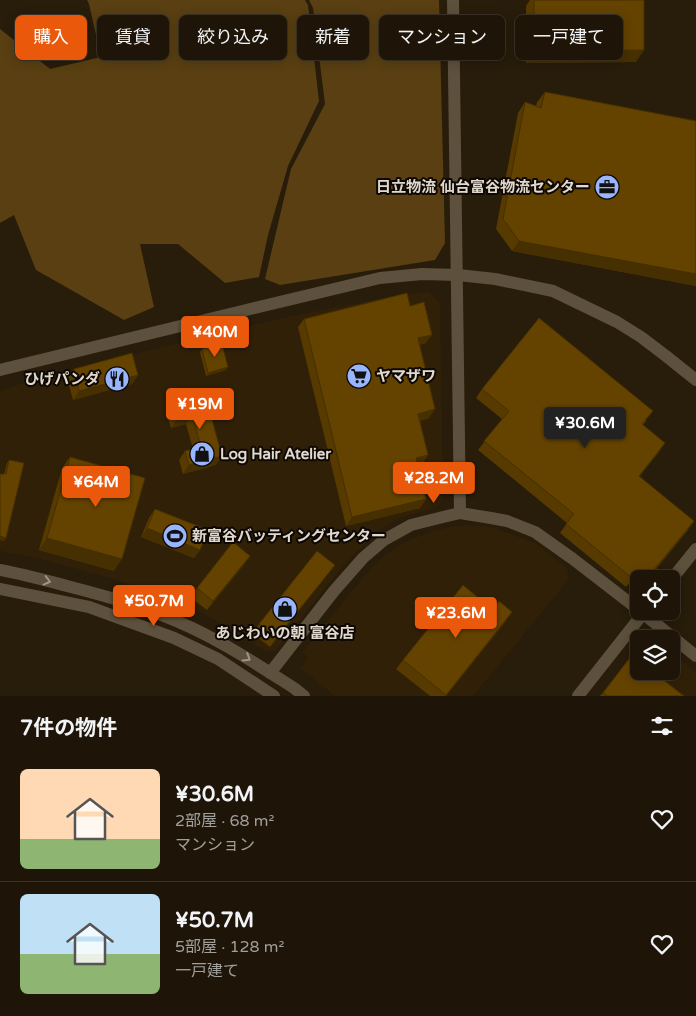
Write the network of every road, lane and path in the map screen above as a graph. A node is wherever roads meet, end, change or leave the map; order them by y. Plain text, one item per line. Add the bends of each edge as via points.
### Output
1 (454, 0) edge
2 (458, 275) junction
3 (0, 370) edge
4 (696, 380) edge
5 (460, 513) junction
6 (696, 549) edge
7 (0, 570) edge
8 (679, 570) edge
9 (0, 589) edge
10 (630, 603) edge
11 (636, 620) edge
12 (652, 620) edge
13 (696, 656) edge
14 (270, 673) junction
15 (274, 696) edge
16 (304, 696) edge
17 (578, 696) edge

1 - 2 street
2 - 3 street via 380,278
2 - 4 street via 553,291 617,322
2 - 5 street
5 - 10 street via 507,522 534,532
5 - 14 street via 411,526 384,540 334,591
6 - 8 street
7 -> 14 street via 112,597 150,610 224,644
9 - 15 street via 89,607 174,638 218,659
11 - 17 street
12 - 13 street
14 - 16 street

